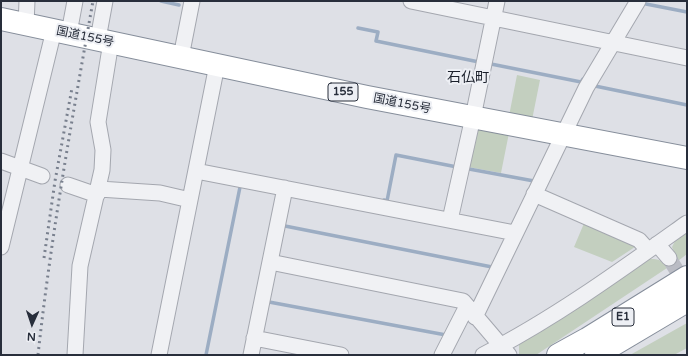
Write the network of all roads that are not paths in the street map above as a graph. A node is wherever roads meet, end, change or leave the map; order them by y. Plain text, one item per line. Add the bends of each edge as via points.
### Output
1 (27, 1) edge
2 (74, 1) edge
3 (105, 1) edge
4 (192, 1) edge
5 (411, 1) edge
6 (497, 1) edge
7 (638, 1) edge
8 (494, 18) junction
9 (1, 19) edge
10 (26, 25) junction
11 (62, 32) junction
12 (105, 41) junction
13 (613, 43) junction
14 (181, 57) junction
15 (687, 58) edge
16 (218, 65) junction
17 (473, 117) junction
18 (563, 134) junction
19 (687, 158) edge
20 (1, 161) edge
21 (21, 167) junction
22 (196, 171) junction
23 (42, 176) dead end
24 (68, 185) dead end
25 (285, 188) junction
26 (98, 192) junction
27 (534, 194) junction
28 (190, 200) junction
29 (450, 220) junction
30 (687, 224) edge
31 (515, 233) junction
32 (1, 247) edge
33 (653, 247) junction
34 (669, 258) tunnel mouth
35 (270, 262) junction
36 (687, 277) edge
37 (687, 301) edge
38 (471, 311) junction
39 (254, 338) junction
40 (505, 351) edge
41 (75, 355) edge
42 (159, 355) edge
43 (251, 355) edge
44 (341, 355) edge
45 (442, 355) edge
46 (483, 355) edge
47 (558, 355) edge
48 (596, 355) edge

1 - 10 street
2 - 11 street
3 - 12 street
4 - 14 street
5 - 8 street
6 - 8 street
7 - 13 street
8 - 13 street
8 - 17 street
9 - 10 highway, 国道155号 / 155
10 - 11 highway, 国道155号 / 155
11 - 12 highway, 国道155号 / 155
11 - 21 street
12 - 14 highway, 国道155号 / 155
12 - 26 street via 98,122 103,150
13 - 15 street
13 - 18 street
14 - 16 highway, 国道155号 / 155
16 - 17 highway, 国道155号 / 155
16 - 22 street
17 - 18 highway, 国道155号 / 155
17 - 29 street
18 - 19 highway, 国道155号 / 155
18 - 27 street
20 - 21 street
21 - 23 street
21 - 32 street
22 - 25 street
22 - 28 street
24 - 26 street
25 - 29 street
25 - 35 street
26 - 28 street via 160,193
26 - 41 street via 80,266
27 - 31 street
27 - 33 street
28 - 42 street
29 - 31 street
30 - 33 street
31 - 38 street
33 - 34 street
33 - 40 street
35 - 38 street via 463,301
35 - 39 street
36 - 47 highway, E1
37 - 48 highway, E1
38 - 40 street
38 - 45 street
39 - 43 street
39 - 44 street
40 - 46 street

